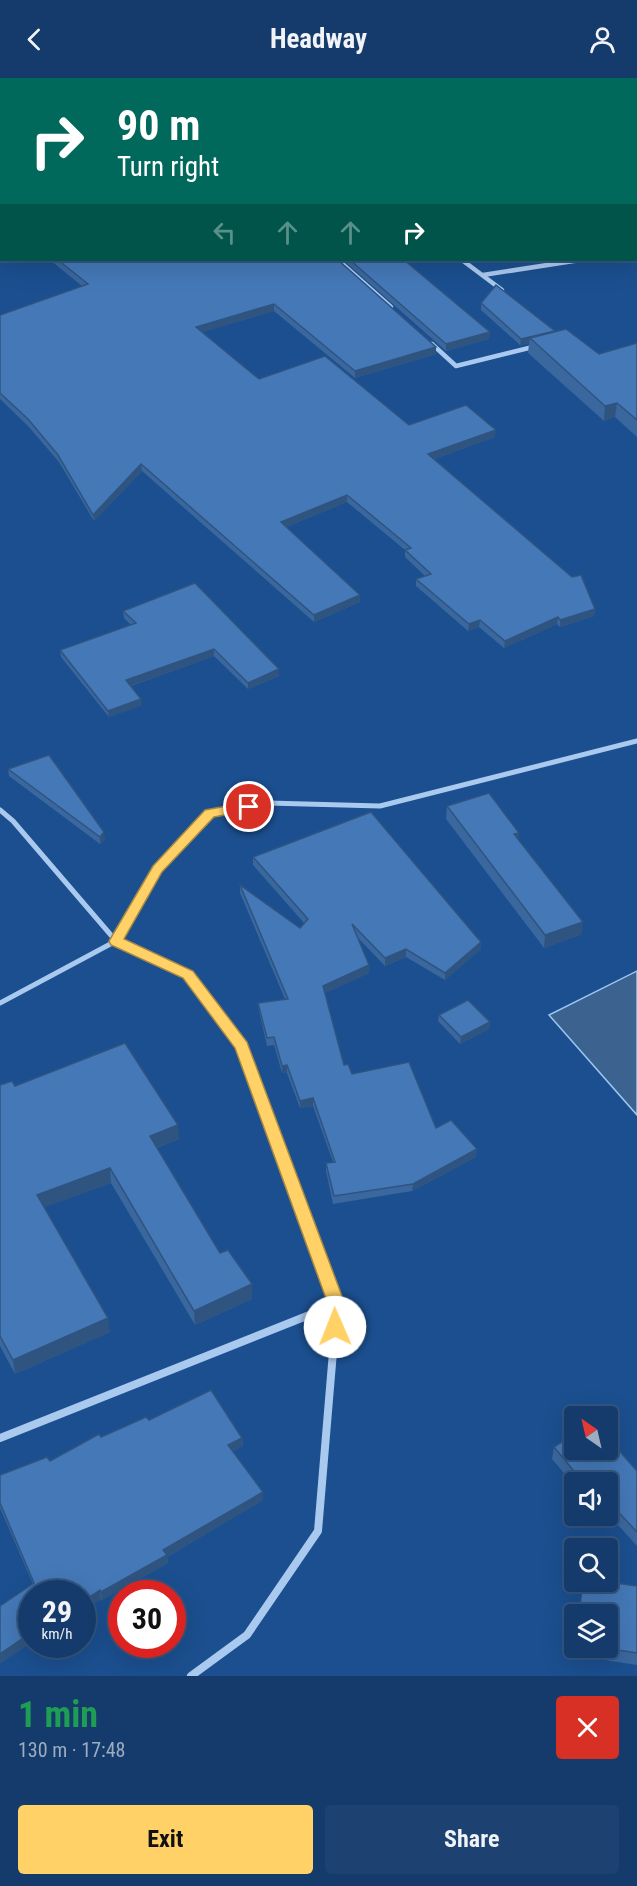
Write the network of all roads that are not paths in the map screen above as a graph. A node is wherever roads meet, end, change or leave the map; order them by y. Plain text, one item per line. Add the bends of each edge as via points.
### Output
1 (339, 261) edge
2 (463, 261) edge
3 (574, 261) edge
4 (483, 276) junction
5 (511, 297) edge
6 (394, 310) edge
7 (430, 342) edge
8 (543, 344) edge
9 (637, 741) edge
10 (0, 810) edge
11 (116, 941) junction
12 (0, 1003) edge
13 (337, 1304) junction
14 (0, 1438) edge
15 (191, 1676) edge

1 - 6 street
2 - 4 street
3 - 4 street
4 - 5 street
7 - 8 street via 456,366
9 - 11 street via 380,806 268,803 209,813 157,869
10 - 11 street
11 - 12 street
11 - 13 street via 188,974 242,1046
13 - 14 street
13 - 15 street via 318,1532 247,1635

